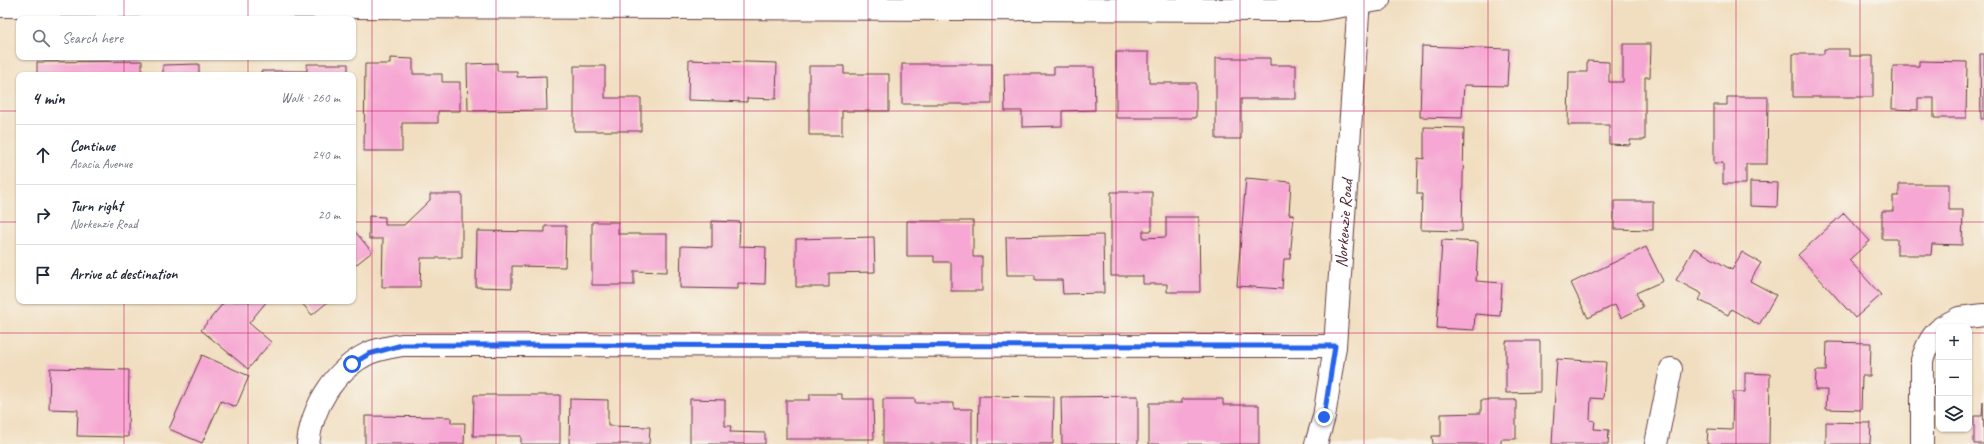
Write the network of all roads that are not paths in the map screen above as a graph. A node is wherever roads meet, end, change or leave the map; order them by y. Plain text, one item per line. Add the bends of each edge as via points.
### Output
1 (1365, 1) edge
2 (0, 6) edge
3 (1984, 315) edge
4 (1948, 324) edge
5 (1936, 332) edge
6 (1335, 346) junction
7 (1671, 369) dead end
8 (308, 444) edge
9 (1316, 444) edge
10 (1656, 444) edge
11 (1922, 444) edge

1 - 2 street via 1302,10
1 - 6 street, Norkenzie Road
3 - 4 street via 1959,318
5 - 11 street via 1922,360
6 - 8 street via 402,345 369,354 352,364 337,378 324,394 315,412
6 - 9 street, Norkenzie Road via 1324,417
7 - 10 street

